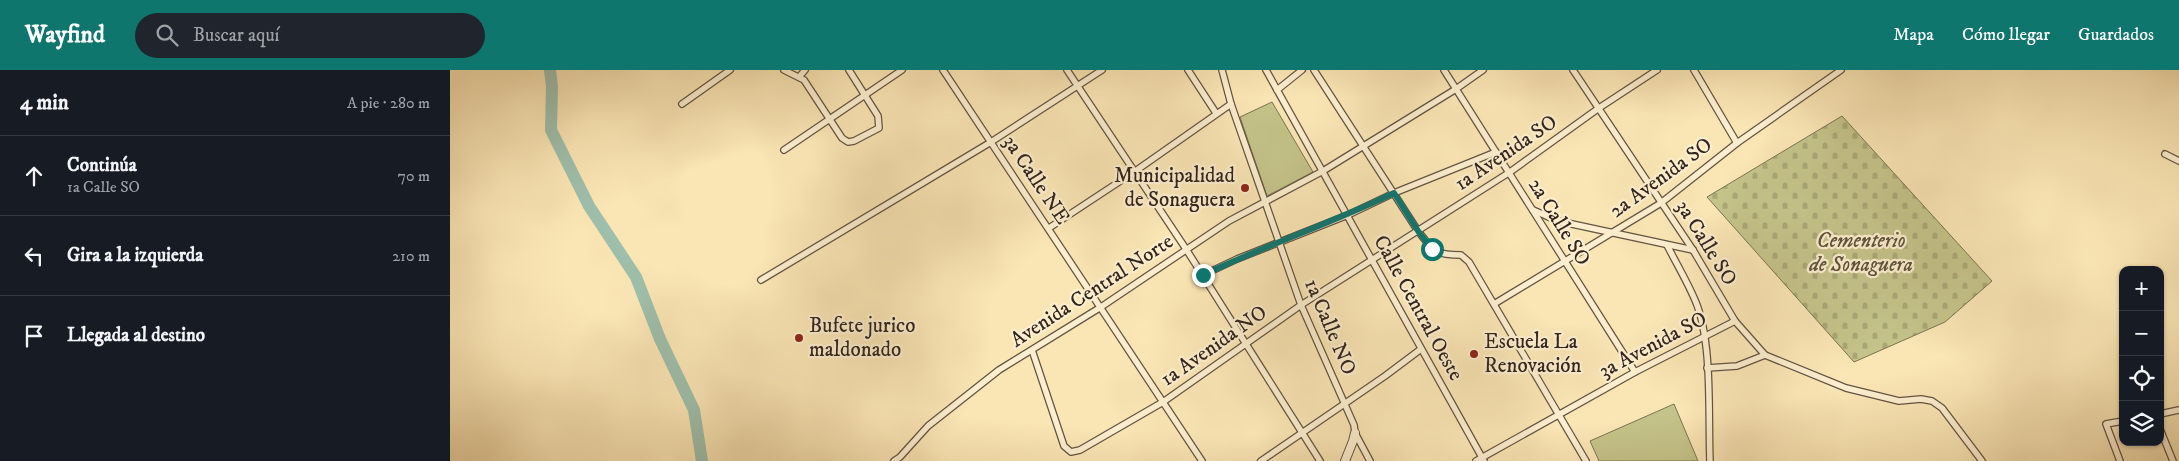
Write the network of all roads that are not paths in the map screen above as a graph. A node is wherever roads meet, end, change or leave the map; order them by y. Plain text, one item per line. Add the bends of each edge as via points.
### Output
1 (730, 70) edge
2 (784, 70) edge
3 (805, 70) edge
4 (849, 70) edge
5 (902, 70) edge
6 (943, 70) edge
7 (1068, 70) edge
8 (1102, 70) edge
9 (1188, 70) edge
10 (1222, 70) edge
11 (1266, 70) edge
12 (1302, 70) edge
13 (1314, 70) edge
14 (1444, 70) edge
15 (1483, 70) edge
16 (1573, 70) edge
17 (1657, 70) edge
18 (1694, 70) edge
19 (1841, 70) edge
20 (799, 77) junction
21 (1078, 86) junction
22 (1456, 89) junction
23 (1276, 90) junction
24 (865, 95) junction
25 (682, 104) dead end
26 (1230, 104) junction
27 (1599, 108) junction
28 (1216, 113) junction
29 (829, 119) junction
30 (991, 142) junction
31 (1737, 143) junction
32 (1364, 146) junction
33 (784, 150) dead end
34 (1496, 152) junction
35 (2165, 154) dead end
36 (2179, 161) edge
37 (1323, 171) junction
38 (1134, 172) junction
39 (1510, 172) junction
40 (1394, 193) junction
41 (1265, 202) junction
42 (1661, 203) junction
43 (1533, 210) junction
44 (1348, 215) junction
45 (1049, 228) junction
46 (1418, 231) junction
47 (1616, 232) junction
48 (1279, 243) junction
49 (1667, 245) junction
50 (1186, 249) junction
51 (1693, 250) junction
52 (1372, 259) junction
53 (1564, 262) junction
54 (1203, 275) junction
55 (761, 280) dead end
56 (1494, 304) junction
57 (1301, 305) junction
58 (1101, 307) junction
59 (1735, 321) junction
60 (1704, 336) junction
61 (1246, 344) junction
62 (1421, 349) junction
63 (1032, 350) junction
64 (1765, 356) junction
65 (1707, 368) junction
66 (1635, 372) junction
67 (1163, 402) junction
68 (1344, 403) junction
69 (2179, 410) edge
70 (2164, 413) edge
71 (1559, 415) junction
72 (2119, 422) edge
73 (1302, 431) junction
74 (1355, 433) junction
75 (2164, 440) edge
76 (1483, 459) edge
77 (1978, 460) edge
78 (894, 461) edge
79 (1202, 461) edge
80 (1260, 461) edge
81 (1320, 461) edge
82 (1345, 461) edge
83 (1370, 461) edge
84 (1476, 461) edge
85 (1586, 461) edge
86 (1710, 461) edge
87 (2120, 461) edge
88 (2172, 461) edge

1 - 25 street
2 - 20 street
3 - 20 street
4 - 24 street
5 - 24 street
6 - 30 street, 3a Calle NE
7 - 21 street
8 - 21 street
9 - 28 street
10 - 26 street, 1a Calle NO
11 - 23 street, Calle Central Oeste
12 - 23 street
13 - 32 street
14 - 22 street, 2a Calle SO
15 - 22 street, Avenida Central Norte
16 - 27 street, 3a Calle SO
17 - 27 street, 1a Avenida SO
18 - 31 street
19 - 31 street, 2a Avenida SO
20 - 29 street
21 - 30 street
21 - 38 street
22 - 32 street, Avenida Central Norte
22 - 34 street, 2a Calle SO
23 - 37 street, Calle Central Oeste
24 - 29 street
24 - 29 street via 880,120 879,128 848,142
26 - 28 street
26 - 41 street, 1a Calle NO
27 - 39 street, 1a Avenida SO
27 - 42 street, 3a Calle SO
28 - 38 street
29 - 33 street
30 - 45 street, 3a Calle NE
30 - 55 street
31 - 42 street, 2a Avenida SO
32 - 37 street, Avenida Central Norte
32 - 40 street
34 - 39 street, 2a Calle SO
34 - 40 street
35 - 36 street
37 - 41 street, Avenida Central Norte
37 - 44 street, Calle Central Oeste
38 - 45 street
38 - 50 street
39 - 43 street, 2a Calle SO
39 - 46 street, 1a Avenida SO
40 - 44 street
40 - 46 street
41 - 48 street, 1a Calle NO
41 - 50 street, Avenida Central Norte
42 - 47 street, 2a Avenida SO
42 - 51 street, 3a Calle SO
43 - 47 street via 1558,221
43 - 53 street, 2a Calle SO
44 - 48 street
44 - 52 street, Calle Central Oeste
45 - 58 street, 3a Calle NE
46 - 52 street, 1a Avenida SO
46 - 56 street via 1432,249 1442,255 1461,255 1469,262
47 - 49 street
47 - 53 street, 2a Avenida SO
48 - 54 street
48 - 57 street, 1a Calle NO
49 - 51 street
49 - 60 street via 1696,301
50 - 54 street
50 - 58 street, Avenida Central Norte
51 - 59 street, 3a Calle SO
52 - 57 street, 1a Avenida NO
52 - 62 street, Calle Central Oeste
53 - 56 street, 2a Avenida SO
53 - 66 street, 2a Calle SO
54 - 61 street
56 - 71 street
57 - 61 street, 1a Avenida NO
57 - 68 street, 1a Calle NO
58 - 63 street, Avenida Central Norte
58 - 67 street, 3a Calle NE
59 - 60 street, 3a Avenida SO
59 - 64 street, 3a Calle SO
60 - 65 street
60 - 66 street, 3a Avenida SO
61 - 67 street, 1a Avenida NO
61 - 73 street
62 - 68 street
62 - 76 street, Calle Central Oeste
63 - 67 street, 1a Avenida NO via 1064,446 1071,452 1080,450
63 - 78 street, Avenida Central Norte via 999,370 928,426
64 - 65 street via 1737,366
64 - 77 street via 1846,388 1899,401 1932,401 1942,408
65 - 86 street
66 - 71 street, 3a Avenida SO
67 - 79 street, 3a Calle NE
68 - 73 street
68 - 74 street, 1a Calle NO
69 - 70 street
71 - 76 street, 3a Avenida SO
71 - 85 street
72 - 87 street via 2106,424
73 - 80 street
73 - 81 street
74 - 82 street
74 - 83 street, 1a Calle NO
75 - 88 street
76 - 84 street, 3a Avenida SO

